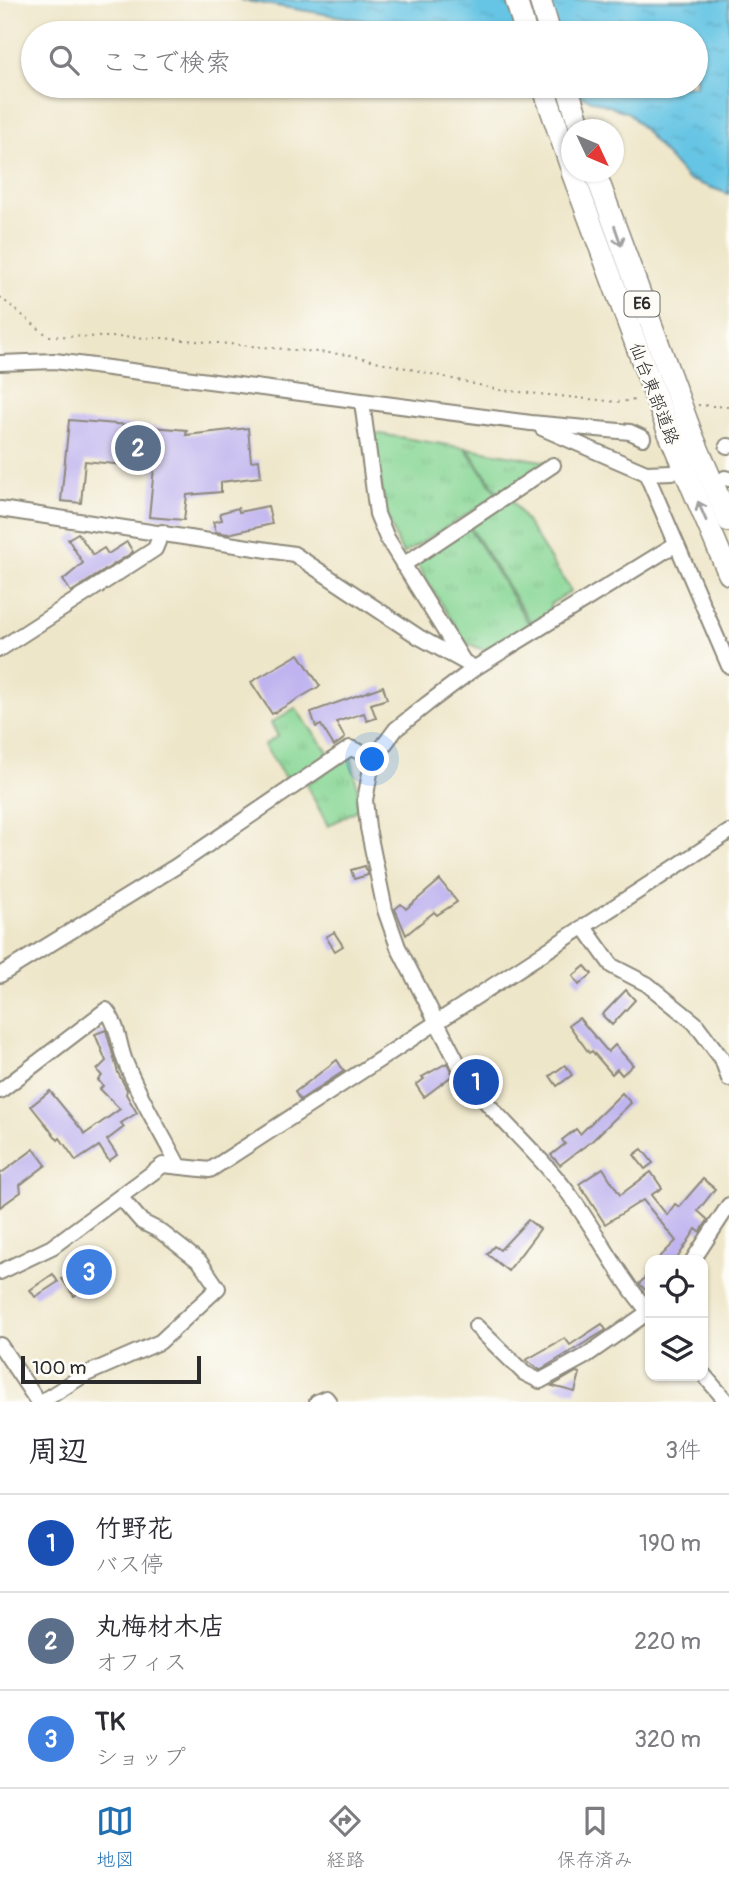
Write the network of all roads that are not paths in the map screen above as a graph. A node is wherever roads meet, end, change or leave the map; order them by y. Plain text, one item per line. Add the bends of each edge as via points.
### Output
1 (516, 0) edge
2 (540, 0) edge
3 (522, 21) edge
4 (546, 21) edge
5 (547, 98) edge
6 (571, 98) edge
7 (578, 119) edge
8 (561, 139) edge
9 (576, 182) edge
10 (600, 182) edge
11 (0, 363) edge
12 (362, 402) junction
13 (531, 424) junction
14 (643, 438) dead end
15 (553, 465) dead end
16 (672, 472) dead end
17 (646, 473) junction
18 (0, 509) edge
19 (729, 521) edge
20 (162, 532) junction
21 (676, 544) junction
22 (402, 565) junction
23 (729, 573) edge
24 (0, 649) edge
25 (470, 665) junction
26 (729, 666) edge
27 (376, 758) junction
28 (729, 832) edge
29 (584, 927) junction
30 (0, 975) edge
31 (437, 1023) junction
32 (729, 1079) edge
33 (0, 1091) edge
34 (178, 1165) junction
35 (121, 1198) junction
36 (729, 1205) edge
37 (696, 1255) edge
38 (0, 1272) edge
39 (645, 1307) edge
40 (645, 1315) edge
41 (476, 1326) dead end
42 (0, 1345) edge
43 (708, 1380) edge
44 (39, 1402) edge
45 (317, 1402) edge
46 (329, 1402) edge
47 (727, 1402) edge

1 - 3 highway
2 - 4 highway
5 - 8 highway, 仙台東部道路 / E6
6 - 7 highway
23 -> 9 highway, 仙台東部道路 / E6, bridge via 669,433
10 -> 19 highway, 仙台東部道路 / E6, bridge via 692,435
11 - 12 street via 55,361
12 - 13 street
12 - 22 street via 377,514
13 - 14 street via 630,432
13 - 17 street
15 - 22 street
16 - 17 street
17 - 21 street
18 - 20 street
20 - 24 street via 155,549
20 - 25 street via 293,554
21 - 25 street
21 - 26 street
22 - 25 street
25 - 27 street via 396,729
27 - 30 street via 350,748 175,867
27 - 31 street via 365,800 373,859 398,947
28 - 29 street
29 - 31 street
29 - 32 street via 612,966 647,984 695,1023 722,1059
31 - 34 street via 210,1170
31 - 39 street via 476,1092 569,1194
33 - 34 street via 106,1010 120,1036 122,1055 135,1085
34 - 35 street via 163,1165
35 - 38 street via 52,1247
35 - 44 street via 142,1222 200,1262 218,1288 160,1342 84,1375
36 - 37 street
40 - 41 street via 540,1381 524,1373
42 - 44 street
43 - 47 street
45 - 46 street via 326,1398

